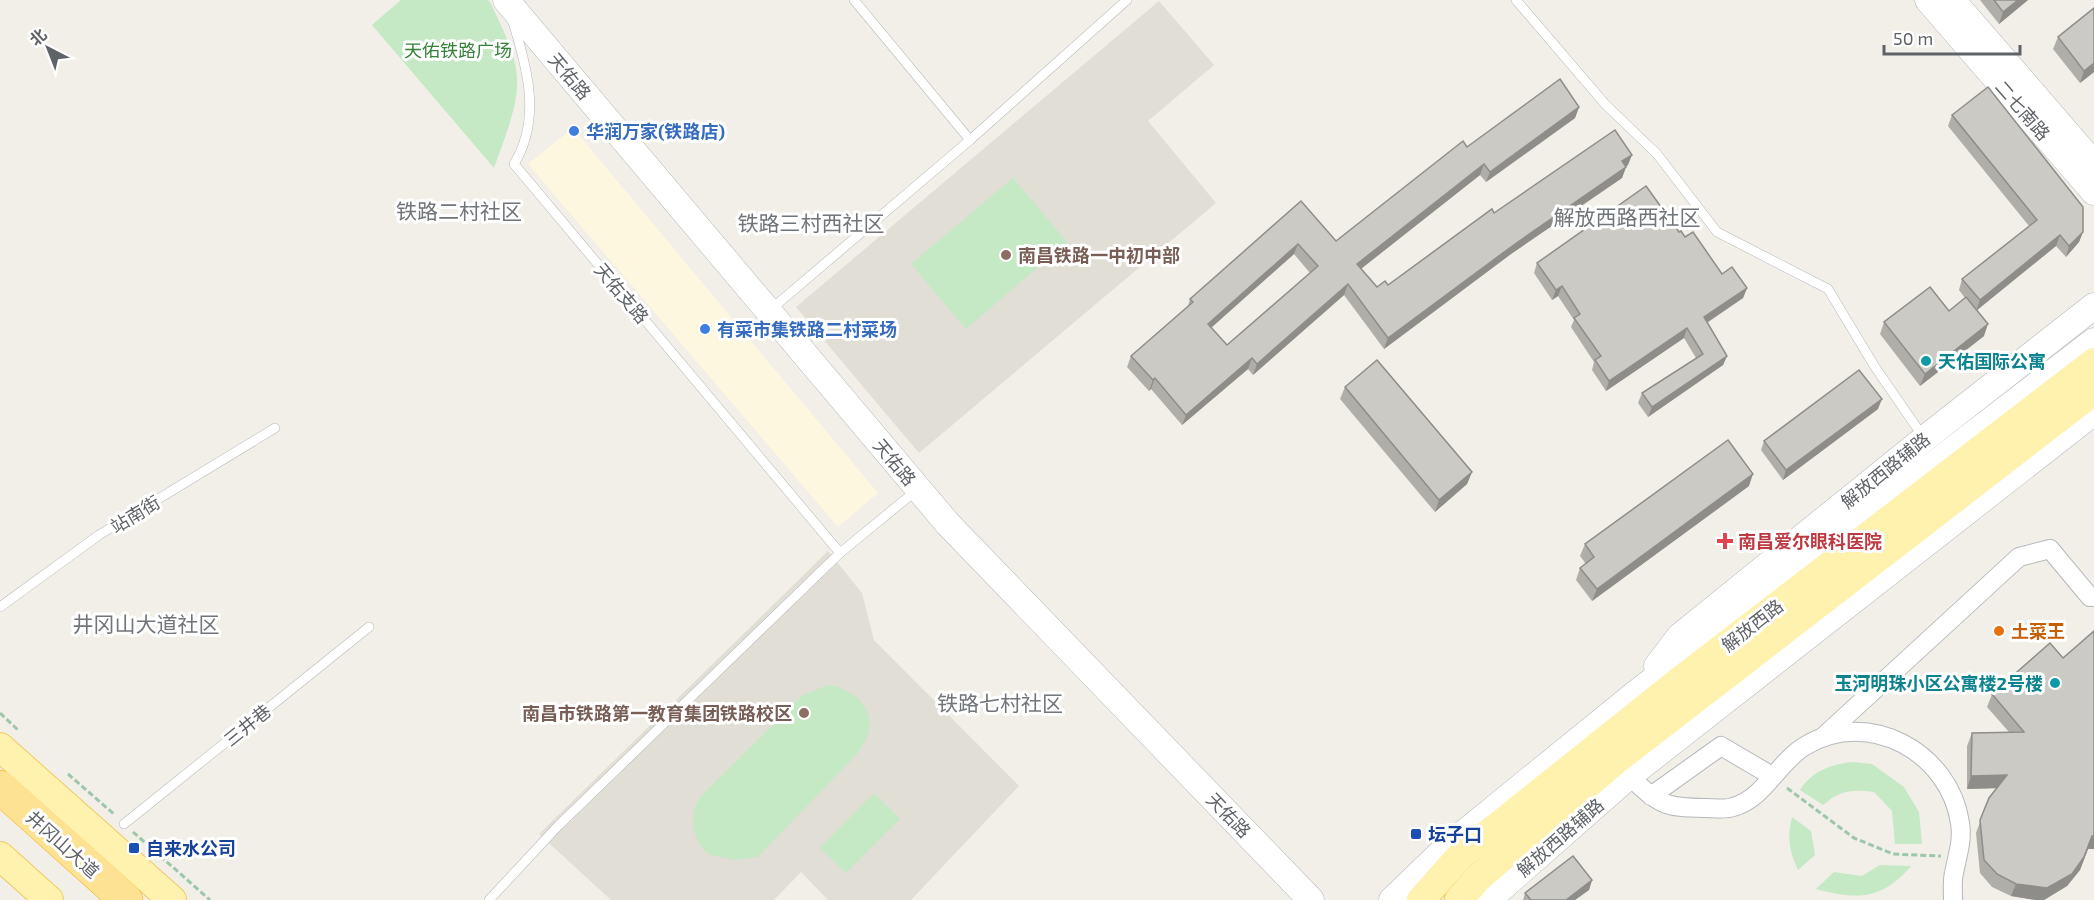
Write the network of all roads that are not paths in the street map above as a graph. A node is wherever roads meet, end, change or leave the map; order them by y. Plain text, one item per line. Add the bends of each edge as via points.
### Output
1 (505, 0) edge
2 (854, 0) edge
3 (1127, 0) edge
4 (1516, 0) edge
5 (1928, 0) edge
6 (1952, 0) edge
7 (970, 140) junction
8 (2094, 164) edge
9 (2094, 192) edge
10 (2094, 306) edge
11 (769, 312) junction
12 (2094, 341) edge
13 (2094, 362) edge
14 (2094, 391) edge
15 (2094, 412) edge
16 (275, 428) dead end
17 (2094, 434) edge
18 (1924, 439) junction
19 (918, 489) junction
20 (840, 553) junction
21 (2094, 597) edge
22 (0, 607) edge
23 (369, 627) dead end
24 (1635, 694) junction
25 (1689, 728) junction
26 (1822, 738) junction
27 (0, 747) edge
28 (1563, 753) junction
29 (1629, 776) junction
30 (1772, 776) junction
31 (0, 787) edge
32 (1609, 794) junction
33 (1651, 796) junction
34 (1543, 806) junction
35 (0, 811) edge
36 (124, 824) road end
37 (1506, 837) junction
38 (1448, 846) junction
39 (0, 856) edge
40 (49, 900) edge
41 (100, 900) edge
42 (126, 900) edge
43 (172, 900) edge
44 (489, 900) edge
45 (1311, 900) edge
46 (1392, 900) edge
47 (1421, 900) edge
48 (1459, 900) edge
49 (1489, 900) edge
50 (1953, 900) edge

1 - 11 main road, 天佑路
1 - 20 lane, 天佑支路 via 530,87 525,147 514,164
2 - 7 lane
3 - 7 lane
4 - 18 lane via 1605,104 1658,154 1717,232 1828,289
5 - 9 main road, 二七南路
6 - 8 main road, 二七南路
7 - 11 lane
10 - 18 main road, 解放西路辅路
11 - 19 main road, 天佑路
12 - 24 main road, 解放西路辅路
13 - 34 main road, 解放西路 via 1687,675
14 - 34 main road, 解放西路 via 1615,761
15 - 25 main road, 解放西路辅路
16 - 22 lane, 站南街 via 99,535
17 - 25 main road, 解放西路辅路 via 1743,704
18 - 24 main road, 解放西路辅路 via 1680,636
19 - 20 lane
19 - 45 main road, 天佑路
20 - 44 lane via 558,826
21 - 26 street via 2050,549 2019,557
23 - 36 lane, 三井巷
24 - 28 main road, 解放西路辅路
25 - 29 main road, 解放西路辅路
26 - 30 street via 1785,760
26 - 50 street via 1869,732 1896,739 1932,763 1954,797 1961,824
27 - 43 main road
28 - 34 main road
28 - 38 main road, 解放西路辅路
29 - 32 main road, 解放西路辅路
29 - 33 street
30 - 33 street via 1754,796 1732,807 1674,807
30 - 33 street via 1720,746
31 - 42 highway, 井冈山大道
32 - 34 main road
32 - 49 main road, 解放西路辅路
34 - 37 main road, 解放西路
35 - 41 highway, 井冈山大道
37 - 38 main road
37 - 47 main road, 解放西路 via 1460,856
37 - 48 main road, 解放西路
37 - 49 main road
38 - 46 main road, 解放西路辅路
39 - 40 main road

